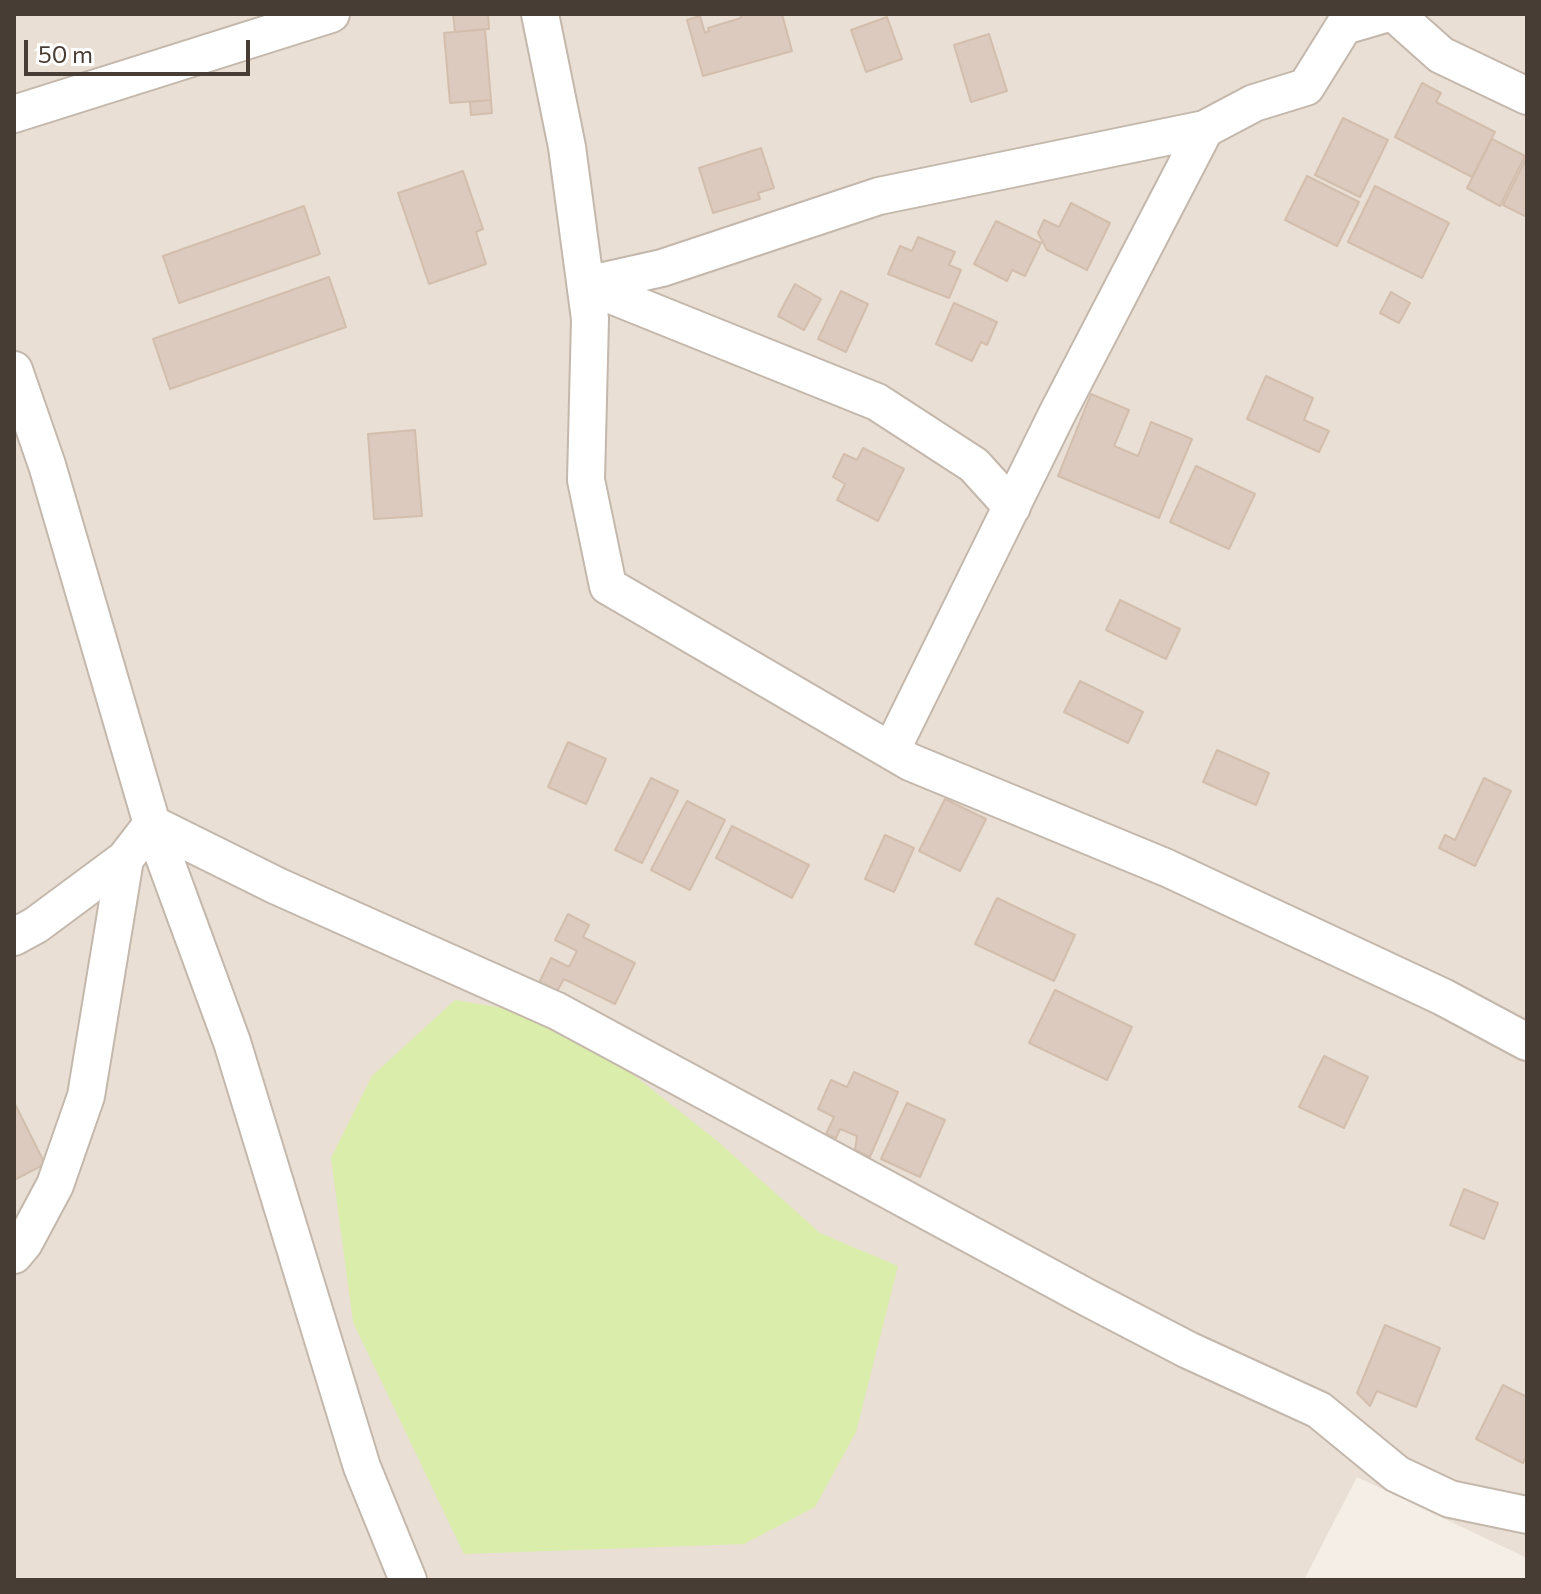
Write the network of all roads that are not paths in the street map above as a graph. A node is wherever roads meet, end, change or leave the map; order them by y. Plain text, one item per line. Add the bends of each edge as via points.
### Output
1 (331, 14) edge
2 (540, 14) edge
3 (1385, 14) edge
4 (1395, 14) edge
5 (1527, 96) edge
6 (14, 114) edge
7 (1205, 129) junction
8 (586, 285) junction
9 (14, 370) edge
10 (1012, 507) junction
11 (891, 751) junction
12 (152, 824) junction
13 (125, 859) junction
14 (14, 937) edge
15 (1527, 1042) edge
16 (14, 1255) edge
17 (1527, 1515) edge
18 (408, 1580) edge

1 - 6 street
2 - 8 street via 567,147
3 - 7 street via 1344,26 1306,87 1254,103
4 - 5 street via 1441,55
7 - 8 street via 879,196 662,268
7 - 10 street
8 - 10 street via 877,402 974,465
8 - 11 street via 586,480 608,586
9 - 12 street
10 - 11 street
11 - 15 street via 1167,868
12 - 13 street
12 - 17 street via 557,1011 1088,1298 1319,1410 1397,1474 1450,1499
12 - 18 street via 232,1042 362,1467
13 - 14 street
13 - 16 street via 86,1096 55,1185

